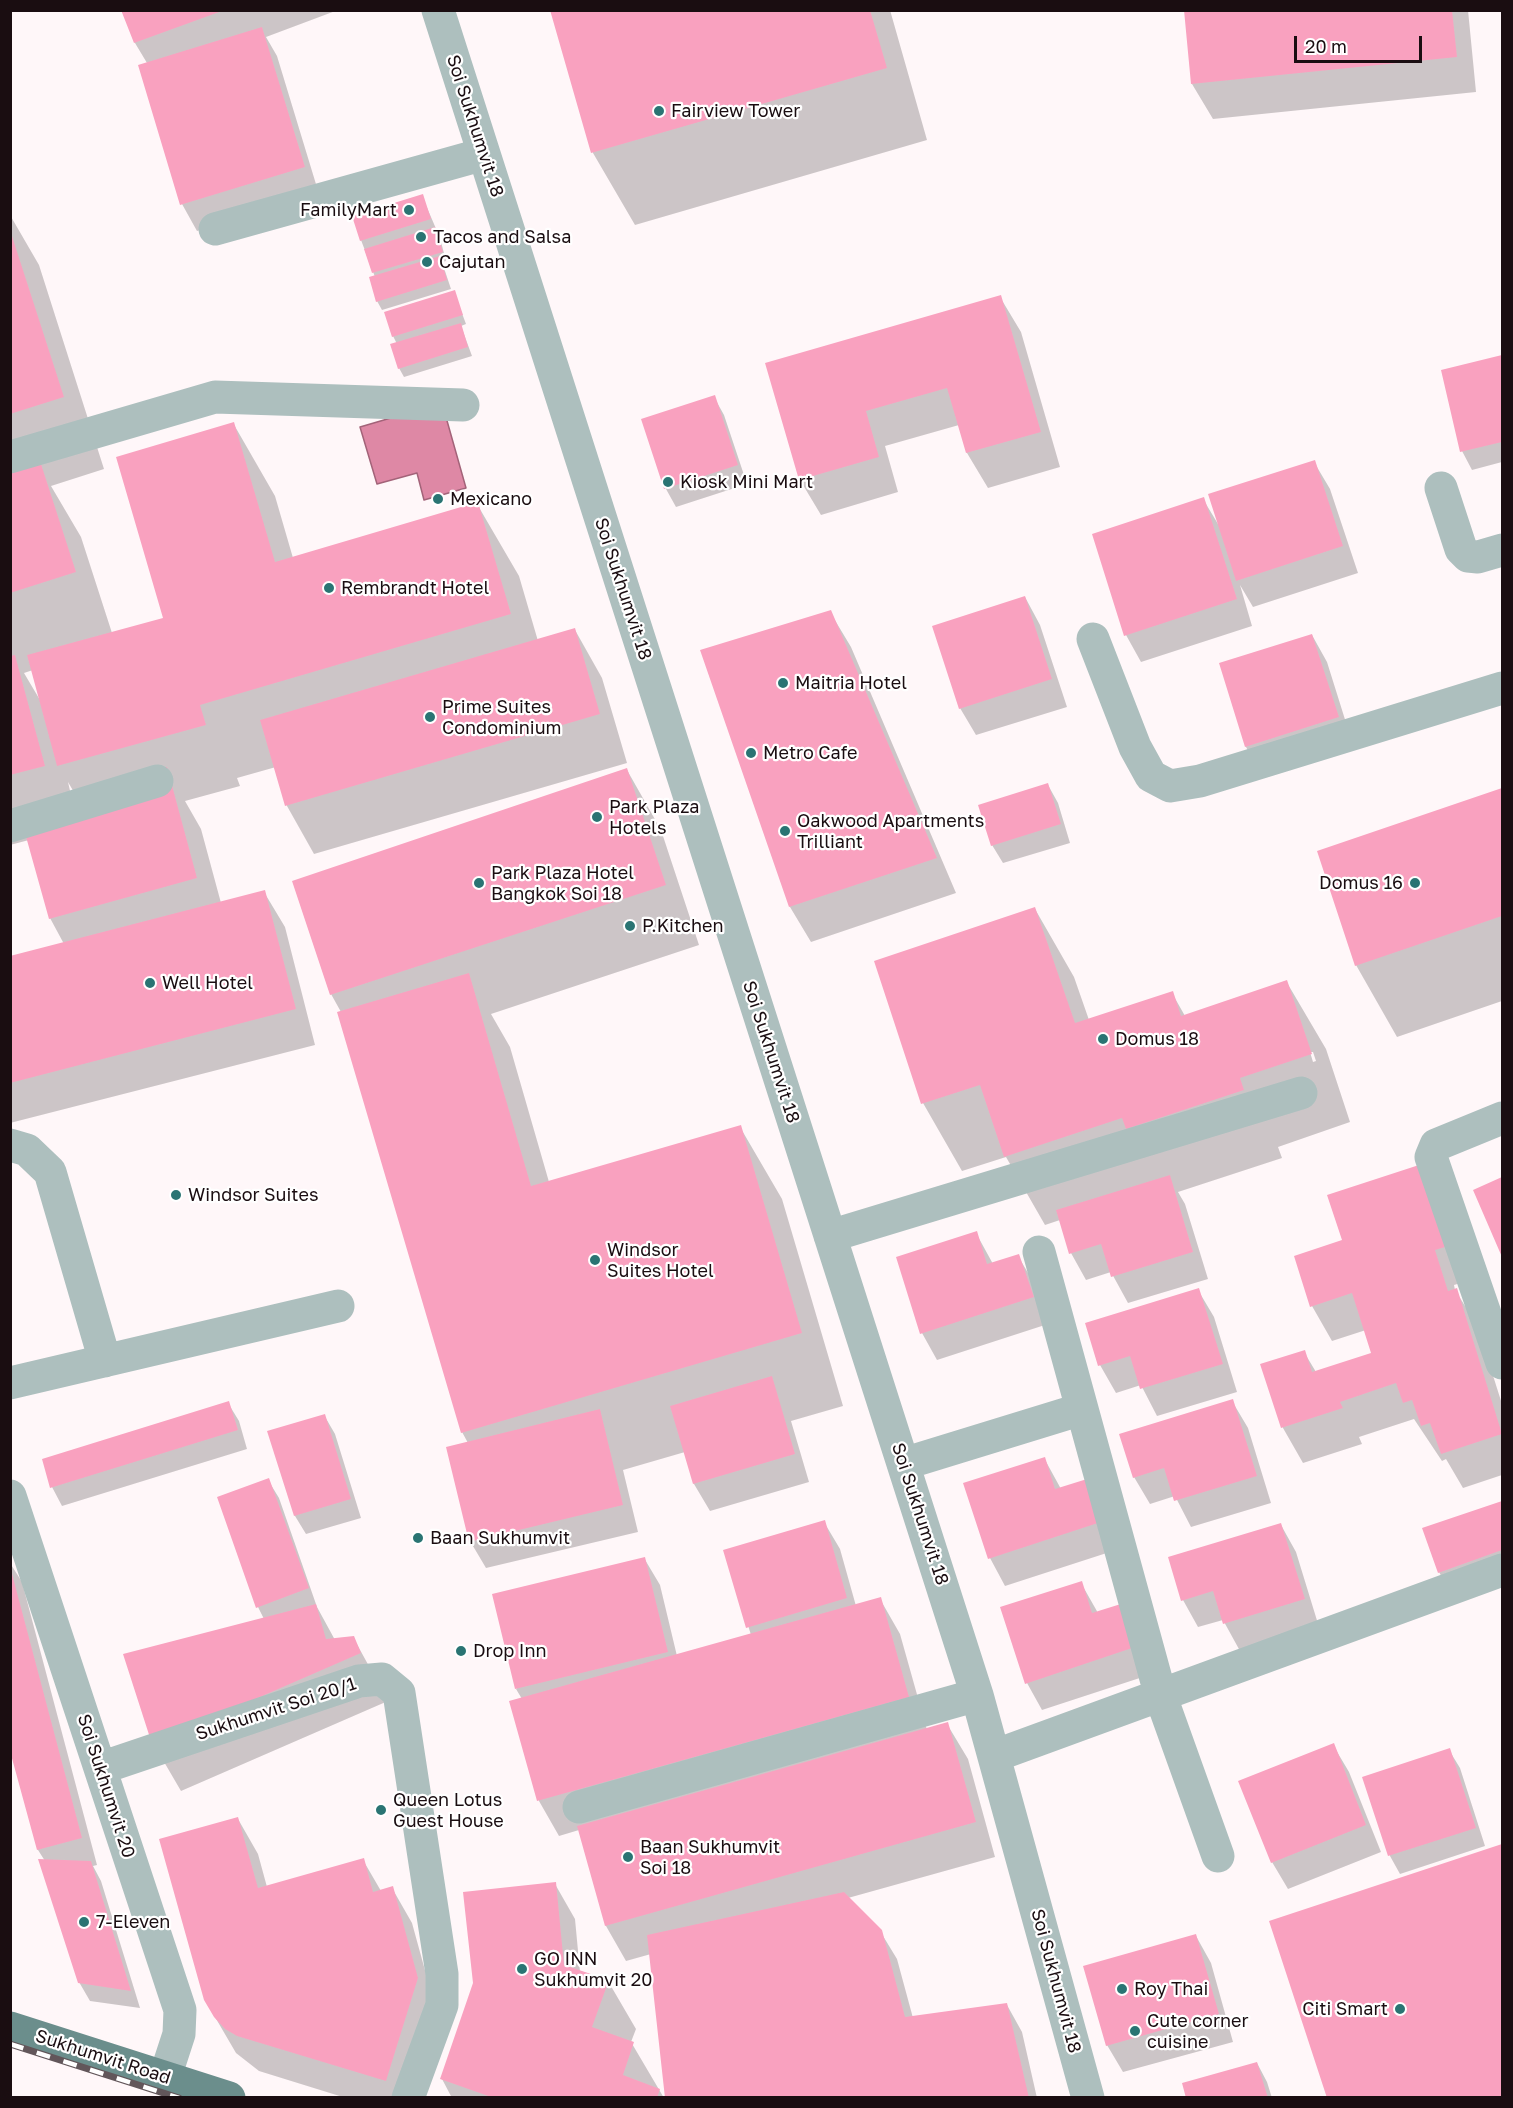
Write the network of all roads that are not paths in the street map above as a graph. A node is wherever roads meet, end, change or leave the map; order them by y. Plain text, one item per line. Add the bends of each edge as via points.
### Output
1 (438, 10) edge
2 (484, 154) junction
3 (215, 230) dead end
4 (463, 405) dead end
5 (10, 457) edge
6 (1441, 488) dead end
7 (1503, 550) edge
8 (1093, 639) dead end
9 (1503, 688) edge
10 (157, 781) dead end
11 (10, 826) edge
12 (1301, 1093) dead end
13 (1503, 1118) edge
14 (10, 1145) edge
15 (830, 1236) junction
16 (1039, 1252) dead end
17 (338, 1306) dead end
18 (105, 1361) junction
19 (1503, 1363) edge
20 (10, 1383) edge
21 (1082, 1409) junction
22 (903, 1464) junction
23 (10, 1496) edge
24 (1503, 1570) edge
25 (977, 1695) junction
26 (1161, 1697) junction
27 (994, 1756) junction
28 (100, 1768) junction
29 (579, 1807) dead end
30 (1218, 1856) dead end
31 (10, 2028) edge
32 (161, 2087) edge
33 (229, 2097) edge
34 (408, 2097) edge
35 (1088, 2097) edge

1 - 2 street, Soi Sukhumvit 18
2 - 3 street
2 - 15 street, Soi Sukhumvit 18
4 - 5 street via 215,397
6 - 7 street via 1461,549 1468,556
8 - 9 street via 1135,747 1151,776 1170,786
10 - 11 street
12 - 15 street
13 - 19 street via 1436,1145 1431,1157
14 - 18 street via 27,1150 50,1172
15 - 22 street, Soi Sukhumvit 18
16 - 21 street
17 - 18 street
18 - 20 street
21 - 22 street
21 - 26 street
22 - 25 street, Soi Sukhumvit 18
23 - 28 street, Soi Sukhumvit 20
24 - 26 street
25 - 27 street, Soi Sukhumvit 18
25 - 29 street
26 - 27 street
26 - 30 street
27 - 35 street, Soi Sukhumvit 18
28 - 32 street, Soi Sukhumvit 20 via 180,2010 179,2034
28 - 34 street, Sukhumvit Soi 20/1 via 359,1681 382,1679 399,1693 442,1974 442,2005
31 - 32 main road, Sukhumvit Road
32 - 33 main road, Sukhumvit Road

